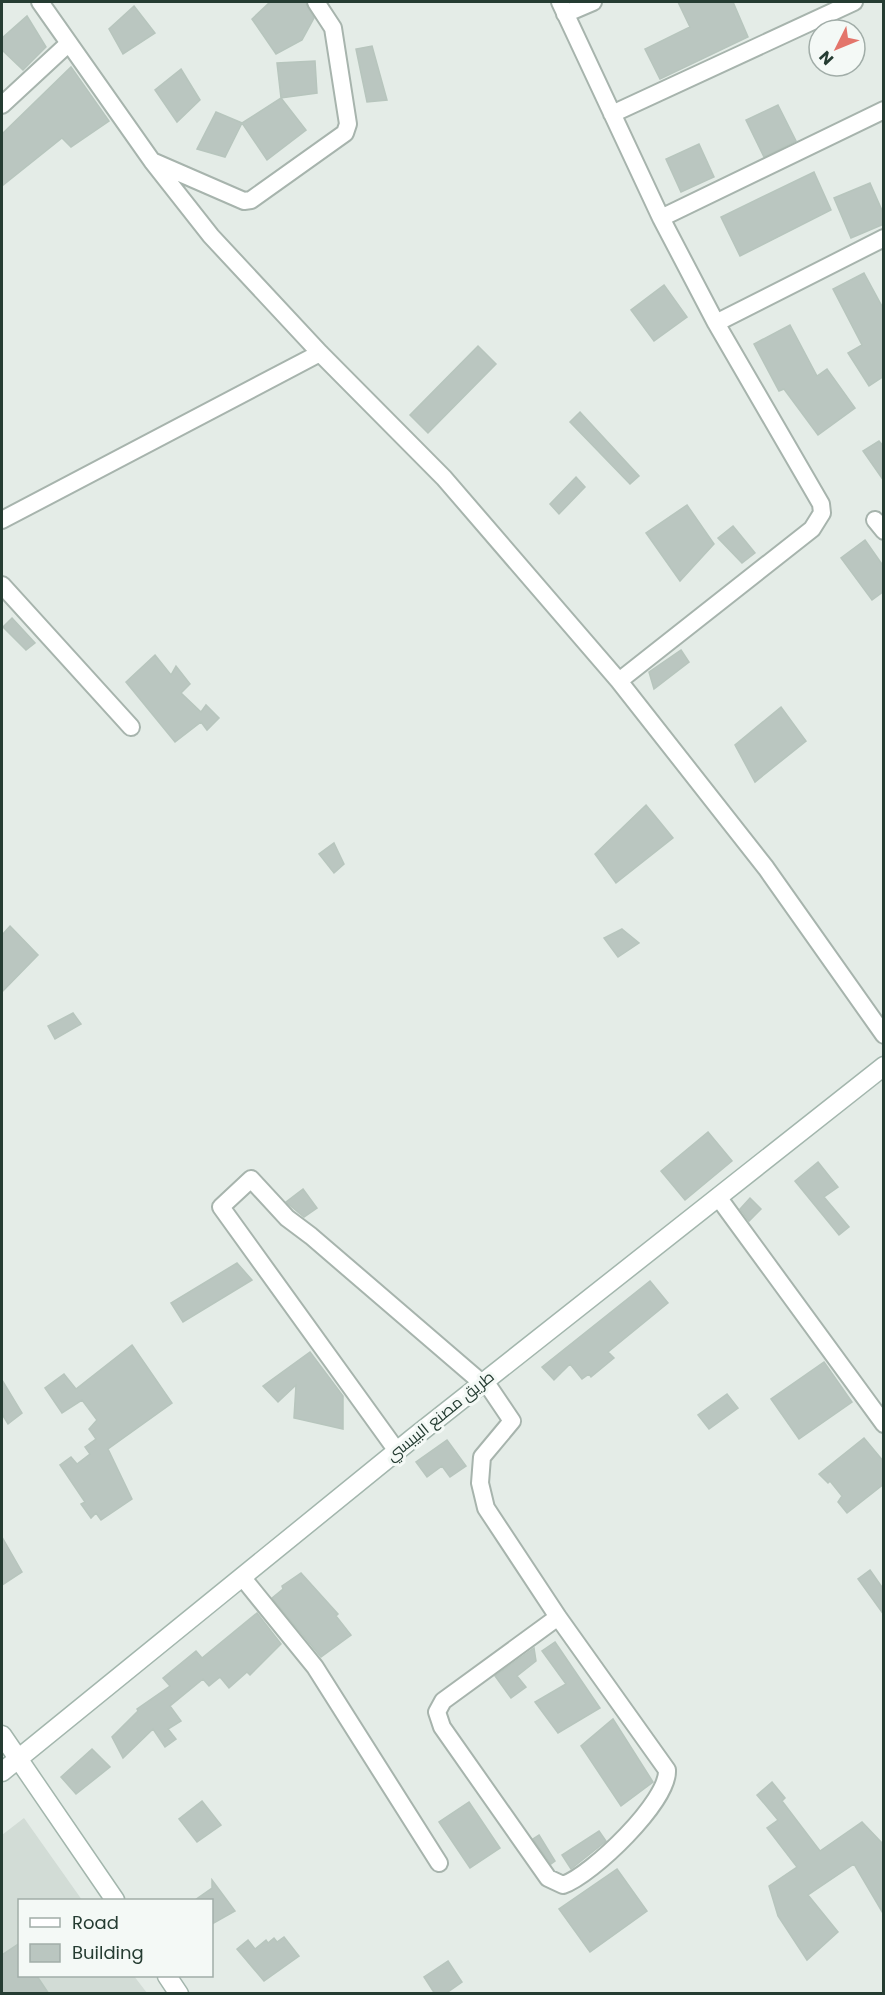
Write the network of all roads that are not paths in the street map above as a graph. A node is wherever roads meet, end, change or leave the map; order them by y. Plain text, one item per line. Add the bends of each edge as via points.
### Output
1 (40, 2) edge
2 (316, 2) edge
3 (593, 2) edge
4 (854, 2) edge
5 (563, 8) edge
6 (69, 43) junction
7 (2, 105) edge
8 (884, 110) edge
9 (612, 114) junction
10 (152, 161) junction
11 (661, 218) junction
12 (884, 238) edge
13 (716, 323) junction
14 (320, 353) junction
15 (2, 520) edge
16 (2, 585) edge
17 (619, 681) junction
18 (131, 727) dead end
19 (884, 1035) edge
20 (884, 1066) edge
21 (718, 1197) junction
22 (483, 1382) junction
23 (884, 1424) edge
24 (397, 1451) junction
25 (242, 1577) junction
26 (558, 1617) junction
27 (2, 1734) edge
28 (18, 1759) junction
29 (2, 1772) edge
30 (439, 1863) dead end
31 (114, 1899) edge
32 (167, 1977) edge
33 (179, 1994) edge

1 - 6 street
2 - 10 street via 334,32 348,124 345,133 251,200 244,201
3 - 5 street
4 - 9 street
5 - 9 street
6 - 7 street
6 - 10 street
8 - 11 street
9 - 11 street
10 - 14 street via 211,236
11 - 13 street
12 - 13 street
13 - 17 street via 821,504 822,513 812,529
14 - 15 street
14 - 17 street via 444,478
16 - 18 street
17 - 19 street via 766,868
20 - 21 main road, طريق مصنع البيبسي
21 - 22 main road, طريق مصنع البيبسي
21 - 23 street
22 - 24 main road, طريق مصنع البيبسي
22 - 24 street via 287,1218 251,1179 220,1207
22 - 26 street via 512,1421 482,1456 481,1497
24 - 25 main road, طريق مصنع البيبسي
25 - 28 main road, طريق مصنع البيبسي
25 - 30 street via 315,1667
26 - 26 street via 664,1764 667,1775 642,1817 622,1841 563,1885 548,1878 442,1728 437,1712 443,1701
27 - 28 main road
28 - 29 main road, طريق مصنع البيبسي
28 - 31 main road
32 - 33 main road

